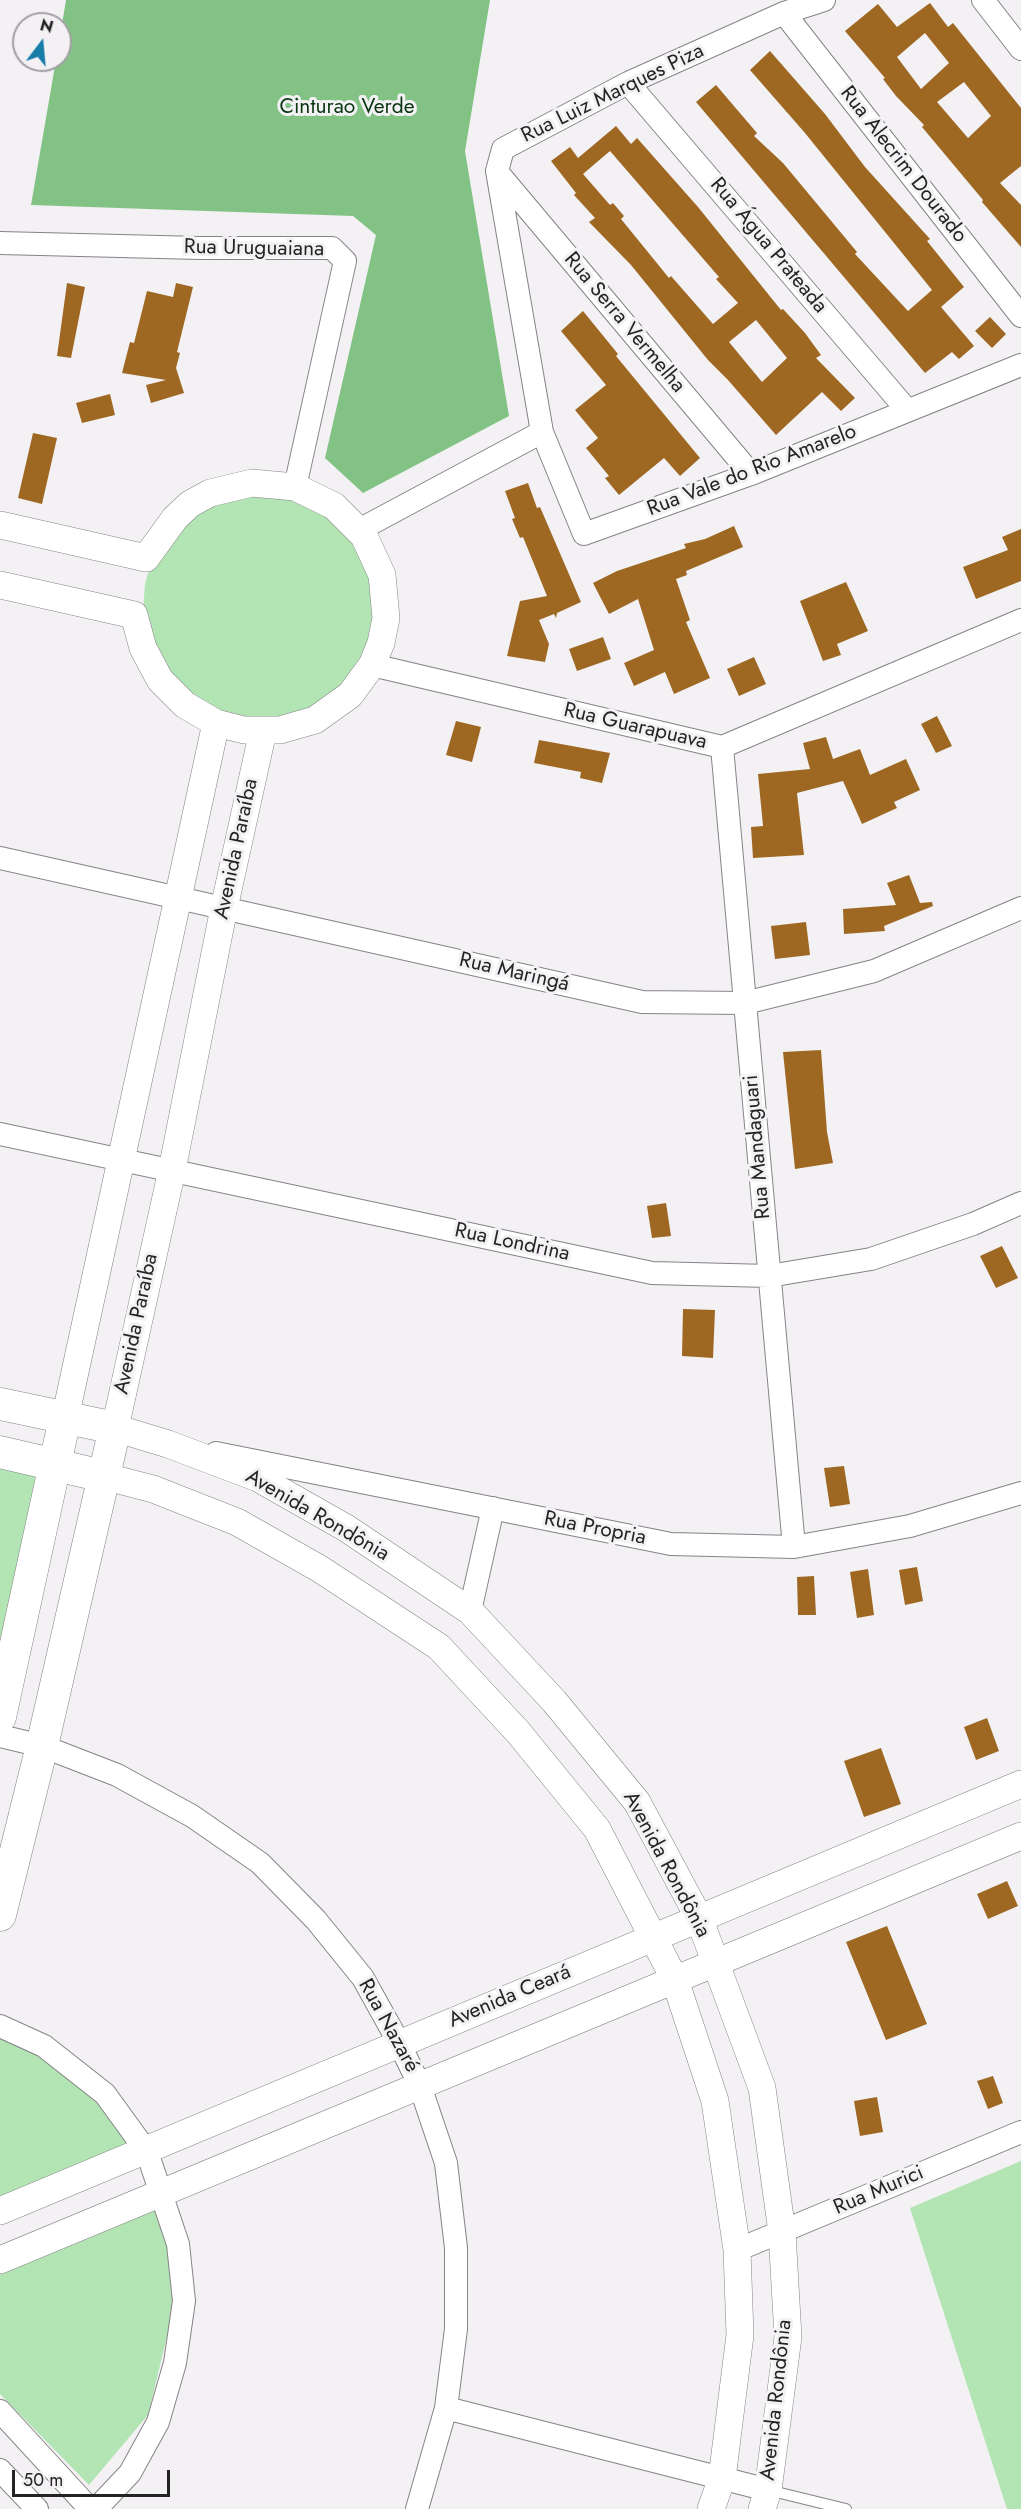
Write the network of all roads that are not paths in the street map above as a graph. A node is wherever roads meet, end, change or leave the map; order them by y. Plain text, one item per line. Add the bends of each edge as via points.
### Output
1 (824, 0) edge
2 (983, 0) edge
3 (784, 13) junction
4 (1021, 49) edge
5 (628, 83) junction
6 (497, 171) junction
7 (0, 243) edge
8 (1021, 316) edge
9 (1021, 365) edge
10 (907, 410) junction
11 (542, 432) junction
12 (751, 474) junction
13 (295, 487) junction
14 (0, 525) edge
15 (359, 530) junction
16 (0, 585) edge
17 (1021, 620) edge
18 (372, 664) junction
19 (216, 723) junction
20 (262, 731) junction
21 (722, 747) junction
22 (0, 858) edge
23 (178, 898) junction
24 (224, 908) junction
25 (1021, 908) edge
26 (745, 1003) junction
27 (0, 1134) edge
28 (121, 1160) junction
29 (172, 1170) junction
30 (1021, 1203) edge
31 (770, 1276) junction
32 (0, 1404) edge
33 (65, 1418) junction
34 (115, 1428) junction
35 (168, 1444) junction
36 (0, 1452) edge
37 (56, 1465) junction
38 (104, 1476) junction
39 (1021, 1493) edge
40 (493, 1508) junction
41 (794, 1547) junction
42 (470, 1611) junction
43 (0, 1717) edge
44 (0, 1736) edge
45 (42, 1746) junction
46 (1021, 1784) edge
47 (1021, 1836) edge
48 (0, 1915) edge
49 (699, 1918) junction
50 (655, 1937) junction
51 (716, 1963) junction
52 (675, 1980) junction
53 (0, 2026) edge
54 (399, 2043) junction
55 (420, 2086) junction
56 (1021, 2132) edge
57 (147, 2152) junction
58 (162, 2192) junction
59 (0, 2211) edge
60 (782, 2232) junction
61 (737, 2250) junction
62 (0, 2260) edge
63 (446, 2408) junction
64 (0, 2411) edge
65 (0, 2470) edge
66 (722, 2478) junction
67 (765, 2499) edge
68 (37, 2509) edge
69 (90, 2509) edge
70 (96, 2509) edge
71 (417, 2509) edge
72 (711, 2509) edge
73 (846, 2509) edge

1 - 3 street, Rua Luiz Marques Piza
2 - 4 street
3 - 5 street, Rua Luiz Marques Piza
3 - 8 street, Rua Alecrim Dourado
5 - 6 street, Rua Luiz Marques Piza via 503,149
5 - 10 street, Rua Água Prateada
6 - 11 street
6 - 12 street, Rua Serra Vermelha
7 - 13 street, Rua Uruguaiana via 332,248 345,261
9 - 10 street, Rua Vale do Rio Amarelo
10 - 12 street, Rua Vale do Rio Amarelo
11 - 12 street, Rua Vale do Rio Amarelo via 584,534
11 - 15 street
13 - 14 street via 252,483 210,493 174,518 146,558
13 - 15 street via 334,506
15 - 18 street via 375,555 386,597 381,643
16 - 19 street via 134,615 143,648 160,680 185,705
17 - 21 street, Rua Guarapuava
18 - 20 street via 350,695 315,720
18 - 21 street, Rua Guarapuava
19 - 20 street
19 - 23 street
20 - 24 street, Avenida Paraíba
21 - 26 street, Rua Mandaguari
22 - 23 street, Rua Maringá
23 - 24 street, Rua Maringá
23 - 28 street
24 - 26 street, Rua Maringá via 642,1002
24 - 29 street, Avenida Paraíba
25 - 26 street, Rua Maringá via 874,971
26 - 31 street, Rua Mandaguari
27 - 28 street, Rua Londrina
28 - 29 street, Rua Londrina
28 - 33 street
29 - 31 street, Rua Londrina via 652,1273
29 - 34 street, Avenida Paraíba
30 - 31 street, Rua Londrina via 871,1259
31 - 41 street, Rua Mandaguari
32 - 33 main road, Avenida Rondônia
33 - 34 main road, Avenida Rondônia
33 - 37 main road
34 - 35 street, Avenida Rondônia
34 - 38 main road, Avenida Paraíba
35 - 40 street, Rua Propria
35 - 42 street, Avenida Rondônia via 258,1478 346,1528
36 - 37 main road, Avenida Rondônia
37 - 38 main road, Avenida Rondônia
37 - 43 main road
38 - 45 main road, Avenida Paraíba
38 - 50 street, Avenida Rondônia via 153,1489 237,1522 320,1569 439,1647 518,1732 597,1829
39 - 41 street, Rua Propria via 910,1526
40 - 41 street, Rua Propria via 671,1544
40 - 42 street
42 - 49 street, Avenida Rondônia via 554,1701 637,1802
44 - 45 street, Rua Nazaré
45 - 48 main road, Avenida Paraíba
45 - 54 street, Rua Nazaré via 117,1775 192,1816 260,1863 316,1920 363,1978
46 - 49 street, Avenida Ceará
47 - 51 street
49 - 50 street, Avenida Ceará
49 - 51 street, Avenida Rondônia
50 - 52 street, Avenida Rondônia
50 - 54 street, Avenida Ceará
51 - 52 street
51 - 60 street, Avenida Rondônia via 762,2088
52 - 55 street
52 - 61 street, Avenida Rondônia via 715,2100
53 - 57 street via 45,2046 105,2094
54 - 55 street, Rua Nazaré
54 - 57 street, Avenida Ceará
55 - 58 street
55 - 63 street, Rua Nazaré via 446,2163 456,2248 456,2329
56 - 60 street, Rua Murici
57 - 58 street
57 - 59 street, Avenida Ceará
58 - 62 street
58 - 70 street via 178,2244 184,2301 175,2363 158,2422 129,2473
60 - 61 street, Rua Murici
60 - 67 street, Avenida Rondônia via 788,2337
61 - 66 street, Avenida Rondônia via 740,2335
63 - 66 street
63 - 71 street, Rua Nazaré
64 - 69 street
65 - 68 street
66 - 67 street
66 - 72 street, Avenida Rondônia
67 - 73 lane

